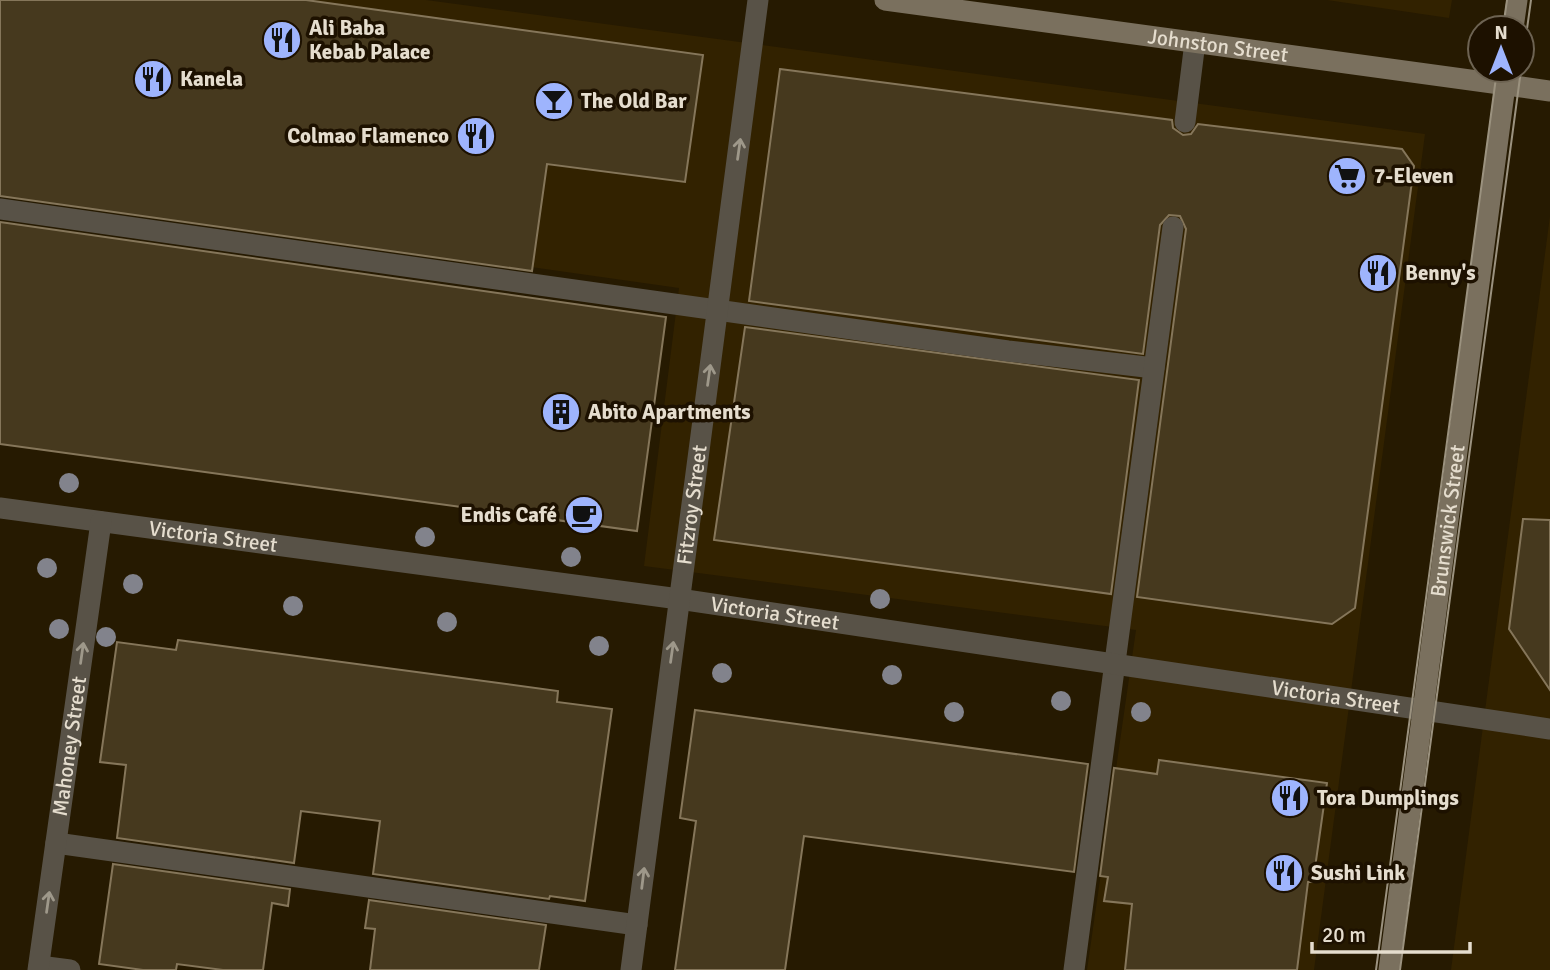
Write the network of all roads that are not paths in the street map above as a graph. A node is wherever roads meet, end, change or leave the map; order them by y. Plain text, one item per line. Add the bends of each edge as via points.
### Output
1 (758, 0) edge
2 (885, 0) edge
3 (1195, 42) junction
4 (1466, 72) edge
5 (1505, 84) edge
6 (1528, 84) edge
7 (1550, 91) edge
8 (1185, 122) dead end
9 (0, 209) edge
10 (1173, 227) dead end
11 (717, 310) junction
12 (1154, 368) junction
13 (0, 508) edge
14 (101, 522) junction
15 (679, 600) junction
16 (1113, 666) junction
17 (1423, 708) junction
18 (1550, 729) edge
19 (56, 843) junction
20 (636, 925) junction
21 (38, 968) edge
22 (70, 970) edge
23 (631, 970) edge
24 (1074, 970) edge
25 (1389, 970) edge

11 -> 1 street, Fitzroy Street
2 - 3 street, Johnston Street
3 - 4 street, Johnston Street
3 - 8 street
5 - 17 street, Brunswick Street
6 - 7 street, Johnston Street
9 - 11 street
10 - 12 street
11 - 12 street
15 -> 11 street, Fitzroy Street
12 - 16 street
13 - 14 street, Victoria Street
14 - 15 street, Victoria Street
19 -> 14 street, Mahoney Street
15 - 16 street, Victoria Street
20 -> 15 street, Fitzroy Street
16 - 17 street, Victoria Street
16 - 24 street
17 - 18 street, Victoria Street
17 - 25 street, Brunswick Street
19 - 20 street
21 -> 19 street, Mahoney Street
20 - 23 street, Fitzroy Street
21 - 22 street

